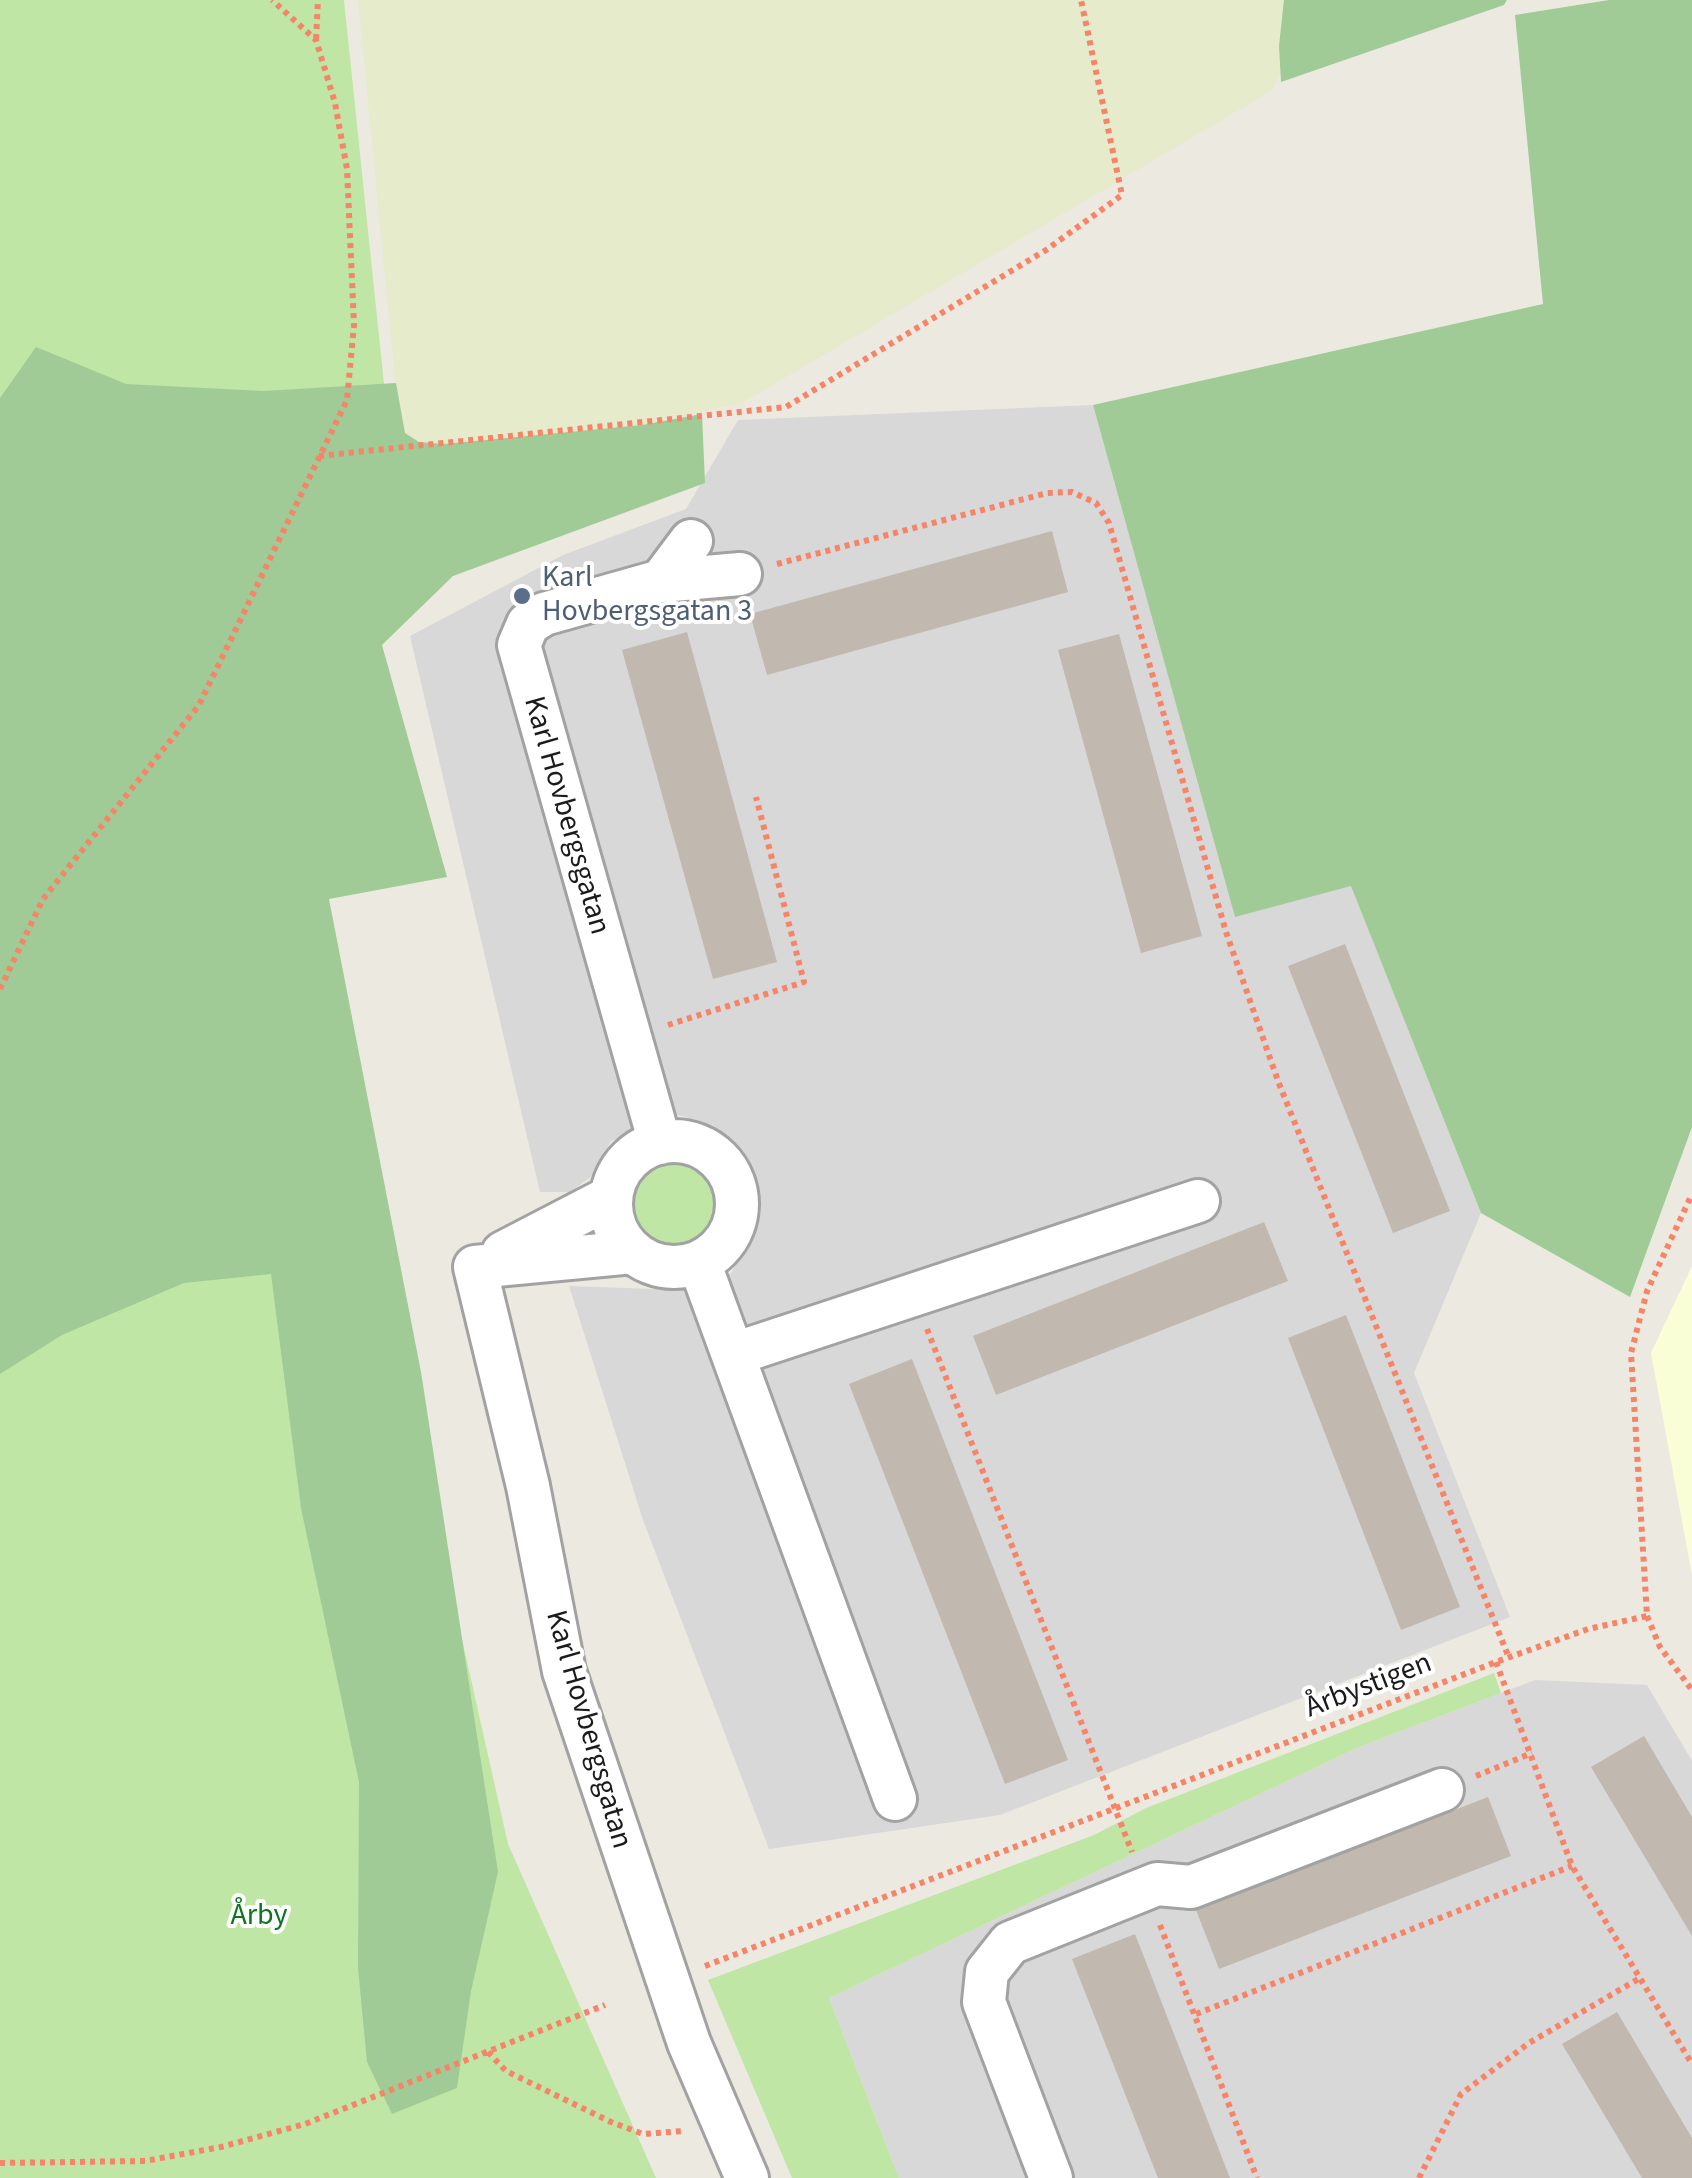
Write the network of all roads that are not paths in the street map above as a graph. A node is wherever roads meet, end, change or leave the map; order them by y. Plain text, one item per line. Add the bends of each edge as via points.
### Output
1 (691, 541) dead end
2 (740, 574) road end
3 (661, 581) junction
4 (660, 1143) junction
5 (611, 1196) junction
6 (1198, 1201) dead end
7 (633, 1252) junction
8 (698, 1262) junction
9 (475, 1267) junction
10 (734, 1354) junction
11 (1442, 1790) road end
12 (896, 1799) dead end
13 (747, 2178) edge
14 (1051, 2178) edge

1 - 3 street
2 - 3 street, Karl Hovbergsgatan
3 - 4 street, Karl Hovbergsgatan via 544,614 528,624 519,645
4 - 5 street via 632,1156
4 - 8 street via 710,1152 734,1184 734,1224 725,1242
5 - 7 street via 619,1236
5 - 9 street
6 - 10 street
7 - 8 street via 672,1268
7 - 9 street
8 - 10 street
9 - 13 street, Karl Hovbergsgatan via 564,1671 688,2043
10 - 12 street
11 - 14 street via 1191,1888 1156,1884 1010,1943 987,1972 984,2002

